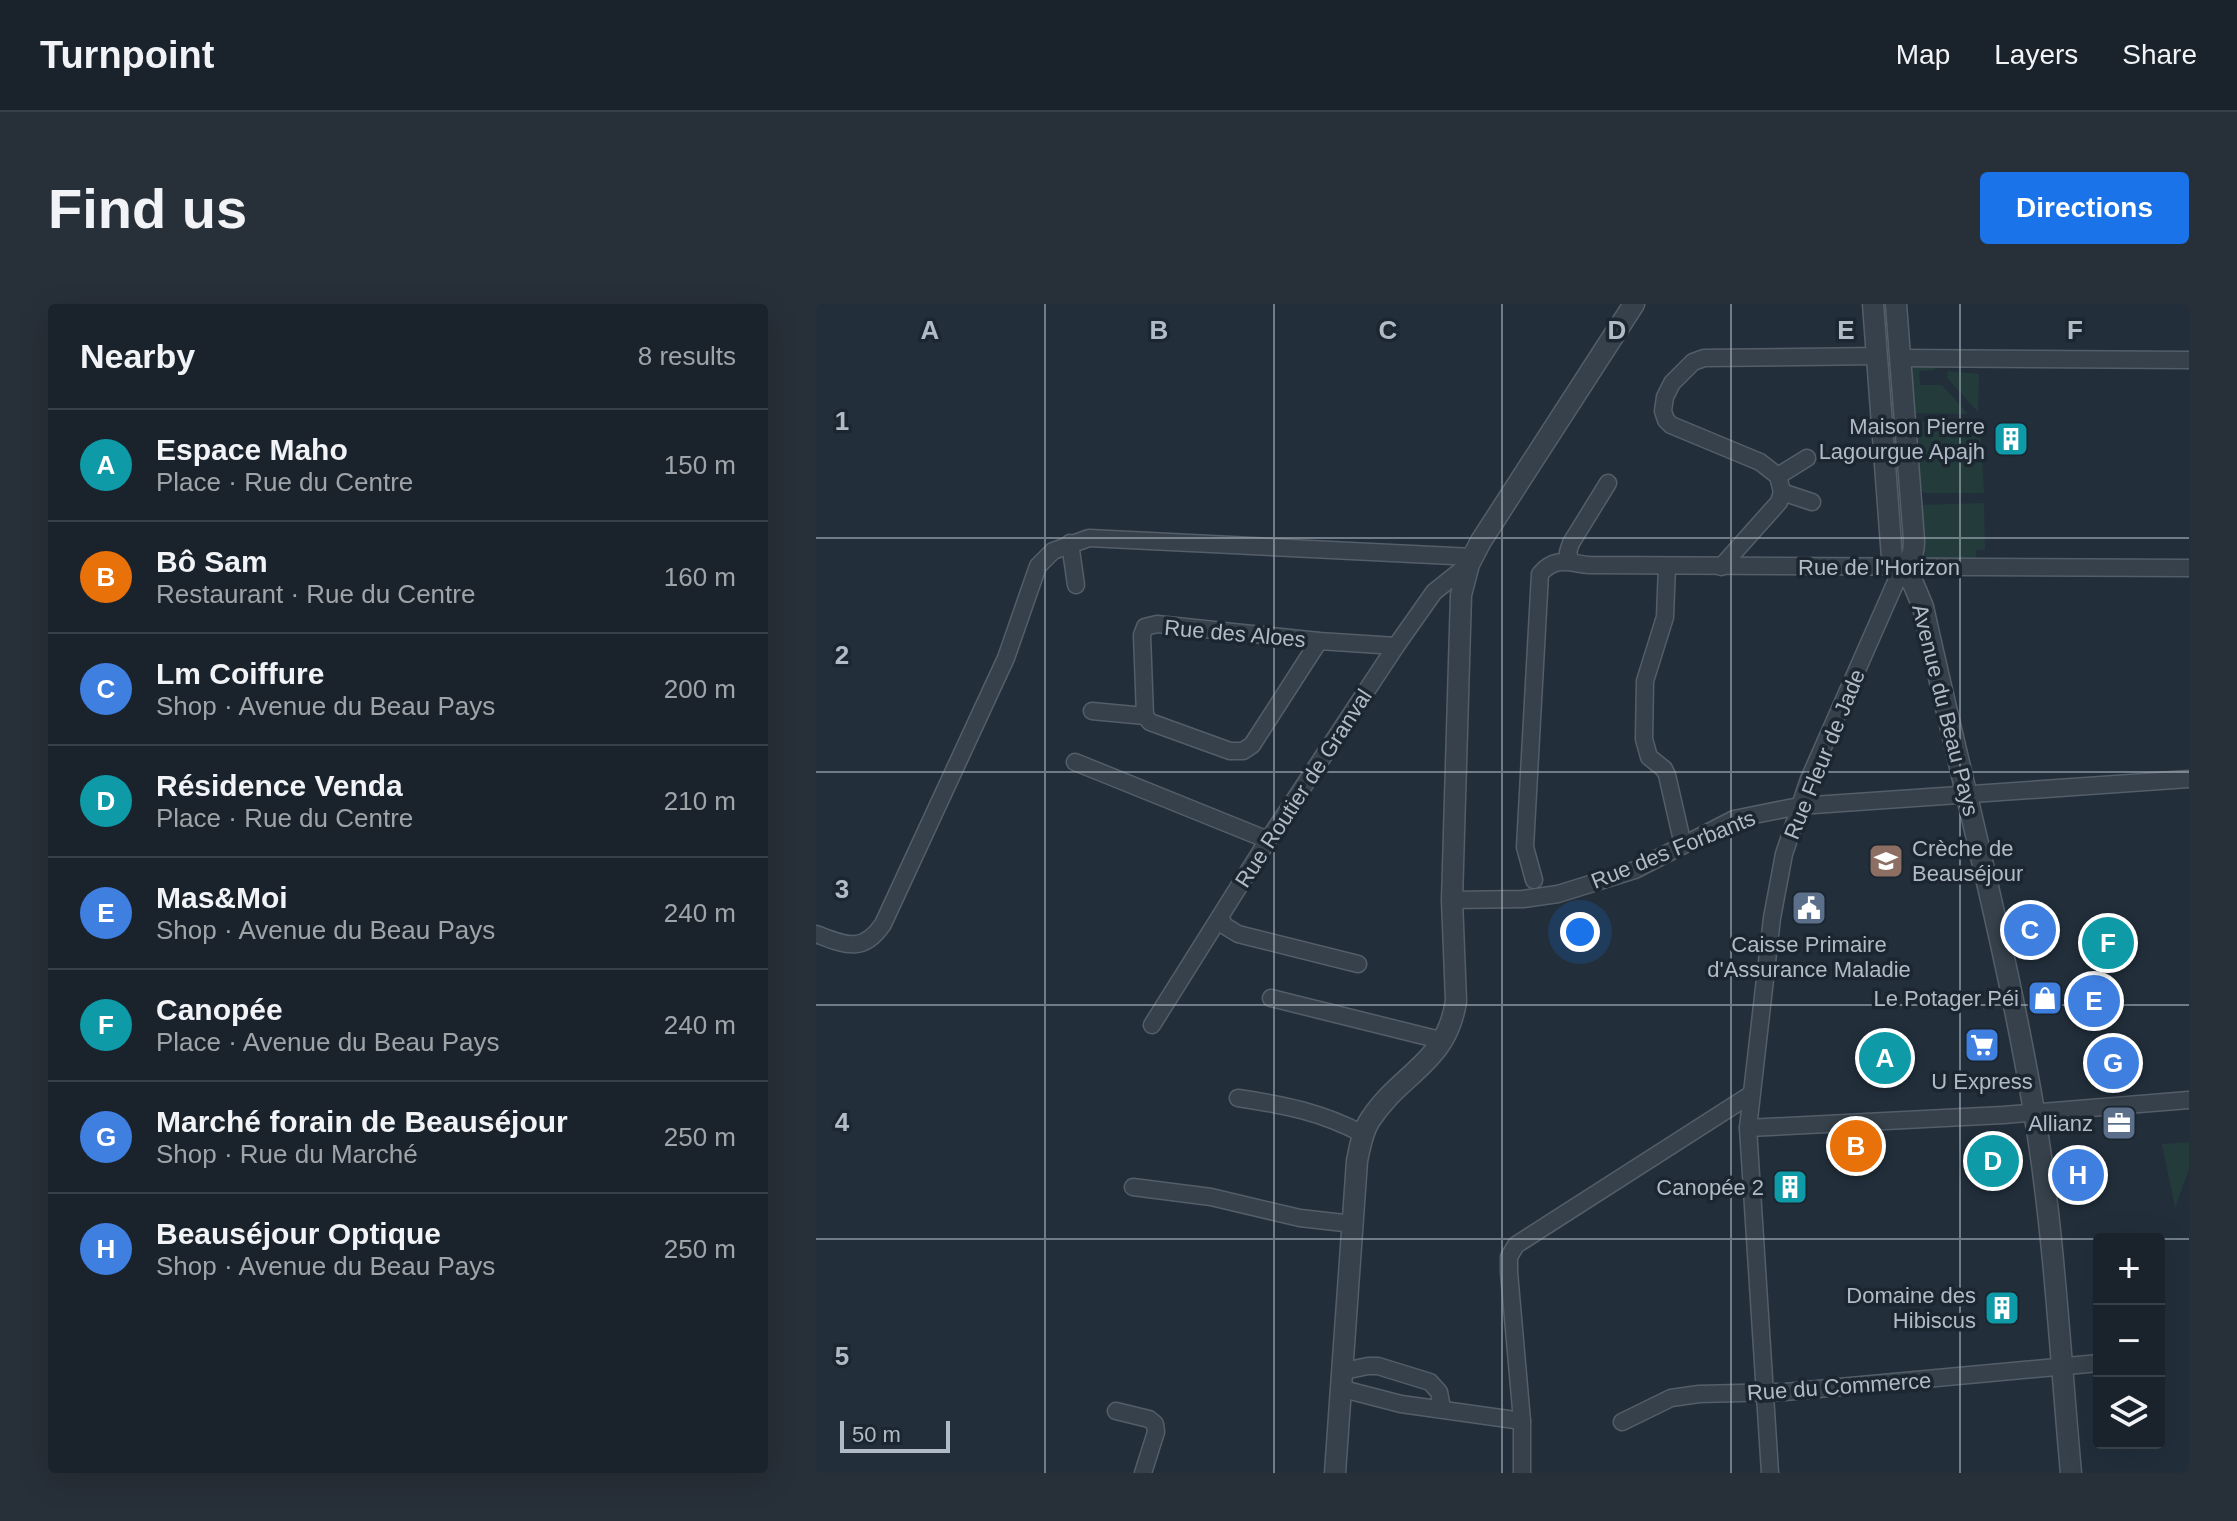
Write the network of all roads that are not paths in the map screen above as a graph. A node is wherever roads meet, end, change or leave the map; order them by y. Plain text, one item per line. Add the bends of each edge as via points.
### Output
1 (1634, 304) edge
2 (1873, 304) edge
3 (1896, 304) edge
4 (1878, 356) junction
5 (1900, 358) junction
6 (2189, 360) edge
7 (1807, 458) dead end
8 (1608, 483) dead end
9 (1780, 484) junction
10 (1812, 502) dead end
11 (1070, 543) junction
12 (1570, 560) junction
13 (1471, 561) junction
14 (1667, 566) junction
15 (1721, 567) junction
16 (1902, 568) junction
17 (2189, 568) edge
18 (1076, 585) dead end
19 (1319, 641) junction
20 (1396, 646) junction
21 (1092, 711) dead end
22 (1145, 716) junction
23 (1075, 762) dead end
24 (2189, 779) edge
25 (1967, 793) junction
26 (1799, 806) junction
27 (1268, 840) junction
28 (1683, 845) junction
29 (1534, 880) dead end
30 (1452, 900) junction
31 (1220, 918) junction
32 (816, 934) edge
33 (1358, 964) dead end
34 (1271, 998) dead end
35 (1152, 1025) dead end
36 (1444, 1041) junction
37 (1750, 1095) junction
38 (1238, 1098) dead end
39 (2189, 1100) edge
40 (2034, 1111) junction
41 (1748, 1128) junction
42 (1363, 1134) junction
43 (1133, 1187) dead end
44 (1353, 1224) junction
45 (2093, 1364) edge
46 (2062, 1368) junction
47 (1343, 1380) junction
48 (1766, 1392) junction
49 (1442, 1409) junction
50 (1116, 1411) dead end
51 (1522, 1421) junction
52 (1622, 1422) dead end
53 (1143, 1473) edge
54 (1335, 1473) edge
55 (1522, 1473) edge
56 (1770, 1473) edge
57 (2071, 1473) edge

1 - 13 street, Rue Routier de Granval
2 - 4 street, Avenue du Beau Pays
3 - 5 street
4 - 9 street via 1722,356 1704,358 1683,370 1665,397 1666,420 1760,462
4 - 16 street, Avenue du Beau Pays via 1892,558
5 - 6 street
5 - 16 street via 1914,540 1914,551
7 - 9 street
8 - 12 street via 1571,543
9 - 10 street
9 - 15 street via 1772,512
11 - 13 street via 1089,538
11 - 18 street
11 - 32 street via 1038,566 1006,658 883,924 868,942 858,945
12 - 14 street, Rue de l'Horizon
12 - 29 street via 1547,566 1540,574 1525,847
13 - 20 street, Rue Routier de Granval via 1434,592
13 - 30 street, Rue Routier de Granval via 1461,595
14 - 15 street, Rue de l'Horizon
14 - 28 street via 1665,617 1645,681 1644,739 1649,757 1667,775
15 - 16 street, Rue de l'Horizon
16 - 17 street, Rue de l'Horizon
16 - 25 street, Avenue du Beau Pays via 1921,600
16 - 26 street, Rue Fleur de Jade
19 - 20 street, Rue des Aloes
19 - 22 street, Rue des Aloes via 1243,751 1230,751
19 - 22 street, Rue des Aloes via 1145,627
20 - 27 street, Rue Routier de Granval
21 - 22 street, Rue des Aloes
23 - 27 street
24 - 25 street, Rue des Forbants
25 - 26 street, Rue des Forbants
25 - 40 street, Avenue du Beau Pays
26 - 28 street, Rue des Forbants via 1734,819
26 - 37 street, Rue Fleur de Jade via 1772,918
27 - 31 street, Rue Routier de Granval
28 - 30 street, Rue des Forbants via 1635,870 1542,898
30 - 36 street, Rue Routier de Granval via 1456,1001
31 - 33 street via 1238,934
31 - 35 street, Rue Routier de Granval
34 - 36 street
36 - 42 street, Rue Routier de Granval via 1378,1109
37 - 41 street, Rue Fleur de Jade
37 - 51 street via 1516,1245 1509,1272
38 - 42 street via 1333,1118
39 - 40 street
40 - 41 street
40 - 46 street, Avenue du Beau Pays
41 - 48 street, Rue Fleur de Jade
42 - 44 street, Rue Routier de Granval
43 - 44 street
44 - 47 street, Rue Routier de Granval
45 - 46 street, Rue du Commerce
46 - 48 street, Rue du Commerce
46 - 57 street, Avenue du Beau Pays
47 - 49 street via 1401,1404
47 - 49 street via 1378,1366 1430,1382 1439,1392
47 - 54 street, Rue Routier de Granval
48 - 52 street, Rue du Commerce via 1671,1398
48 - 56 street, Rue Fleur de Jade
49 - 51 street
50 - 53 street via 1155,1424
51 - 55 street

